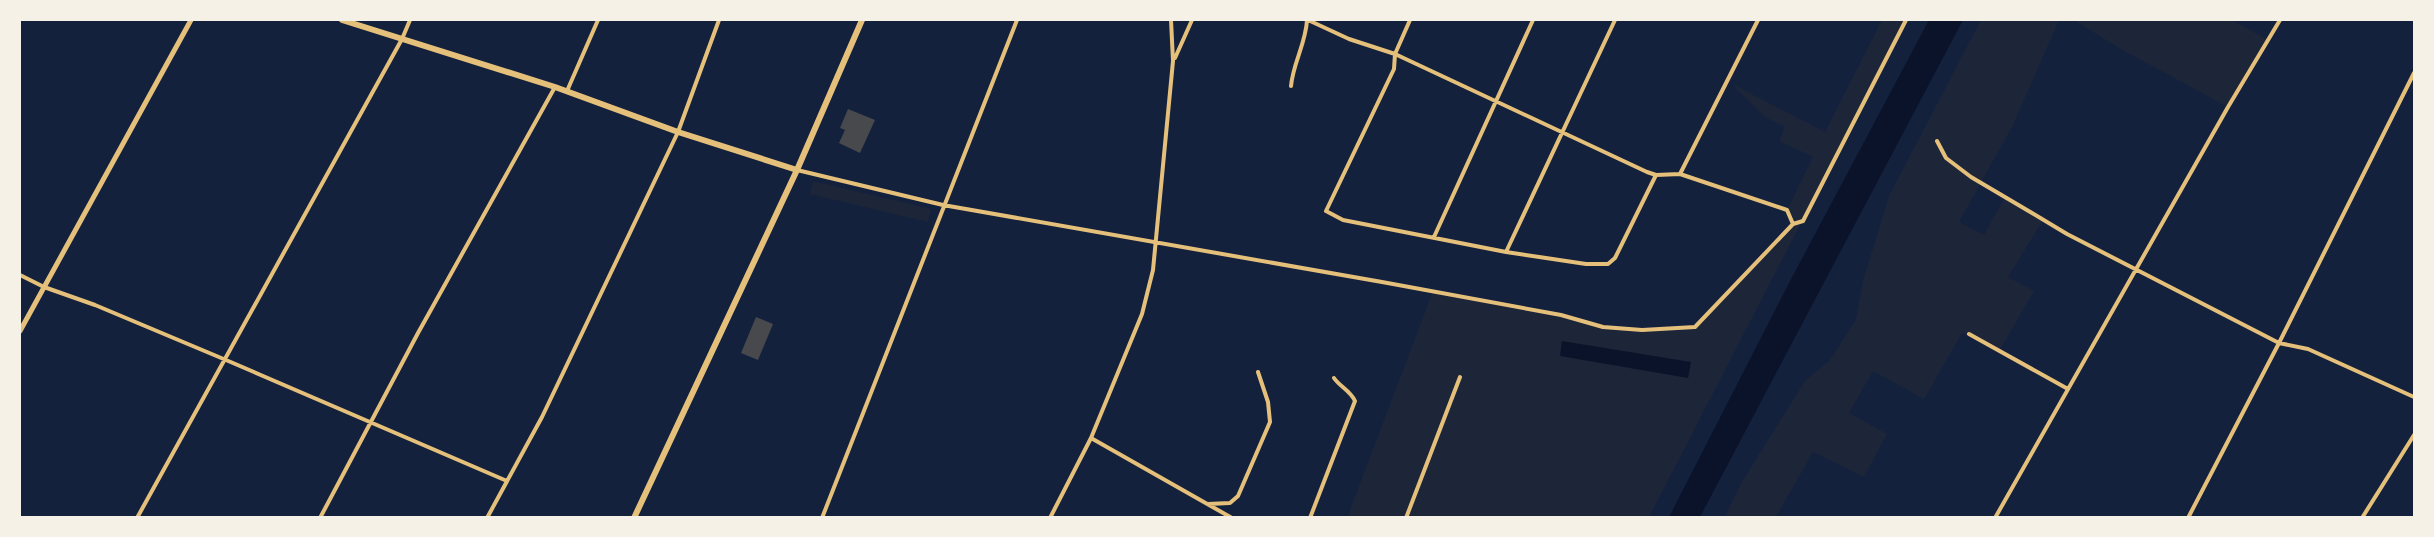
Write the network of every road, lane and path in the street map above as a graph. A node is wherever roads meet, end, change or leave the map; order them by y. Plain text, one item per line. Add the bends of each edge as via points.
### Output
1 (191, 20) edge
2 (342, 20) edge
3 (410, 20) edge
4 (598, 20) edge
5 (719, 20) edge
6 (862, 20) edge
7 (1017, 20) edge
8 (1172, 20) edge
9 (1192, 20) edge
10 (1308, 20) edge
11 (1410, 20) edge
12 (1533, 20) edge
13 (1615, 20) edge
14 (1758, 20) edge
15 (1906, 20) edge
16 (2280, 20) edge
17 (402, 39) junction
18 (1395, 54) junction
19 (1173, 61) junction
20 (2415, 73) edge
21 (1291, 86) dead end
22 (555, 87) junction
23 (567, 92) junction
24 (1494, 101) junction
25 (678, 132) junction
26 (1560, 132) junction
27 (1937, 141) dead end
28 (796, 170) junction
29 (1680, 174) junction
30 (1656, 175) junction
31 (943, 205) junction
32 (1793, 224) junction
33 (1434, 237) junction
34 (1156, 242) junction
35 (1506, 252) junction
36 (2136, 270) junction
37 (20, 275) edge
38 (44, 287) junction
39 (20, 331) edge
40 (1969, 334) dead end
41 (2279, 343) junction
42 (226, 360) junction
43 (1258, 372) dead end
44 (1460, 376) dead end
45 (1334, 378) dead end
46 (2068, 389) junction
47 (2415, 397) edge
48 (370, 422) junction
49 (2415, 435) edge
50 (1091, 438) junction
51 (507, 481) junction
52 (1209, 504) junction
53 (137, 518) edge
54 (320, 518) edge
55 (487, 518) edge
56 (634, 518) edge
57 (822, 518) edge
58 (1050, 518) edge
59 (1232, 518) edge
60 (1310, 518) edge
61 (1406, 518) edge
62 (1995, 518) edge
63 (2188, 518) edge
64 (2362, 518) edge

1 - 38 street
2 - 17 main road
3 - 17 street
4 - 23 street
5 - 25 street
6 - 28 main road
7 - 31 street
8 - 19 street
9 - 19 street
10 - 18 street
10 - 21 street
11 - 18 street
12 - 24 street
13 - 26 street
14 - 29 street
15 - 32 street via 1803,221
16 - 36 street
17 - 22 main road
17 - 42 street
18 - 24 street
18 - 33 street via 1394,69 1326,211 1343,220
19 - 34 street
20 - 41 street
22 - 23 main road
22 - 48 street
23 - 25 main road
24 - 26 street
24 - 33 street
25 - 28 main road
25 - 51 street via 542,417
26 - 30 street
26 - 35 street
27 - 36 street via 1946,158 1971,177
28 - 31 street
28 - 56 main road
29 - 30 street
29 - 32 street via 1787,210
30 - 35 street via 1615,258 1608,264
31 - 34 street
31 - 57 street
32 - 34 street via 1695,327 1642,330 1603,327 1534,310
33 - 35 street
34 - 50 street via 1142,314
36 - 41 street
36 - 46 street
37 - 38 street
38 - 39 street
38 - 42 street
40 - 46 street
41 - 47 street via 2308,349
41 - 63 street
42 - 48 street
42 - 53 street
43 - 52 street via 1270,422 1238,496 1230,503
44 - 61 street
45 - 60 street via 1354,401
46 - 62 street
48 - 51 street
48 - 54 street
49 - 64 street
50 - 52 street
50 - 58 street
51 - 55 street
52 - 59 street

